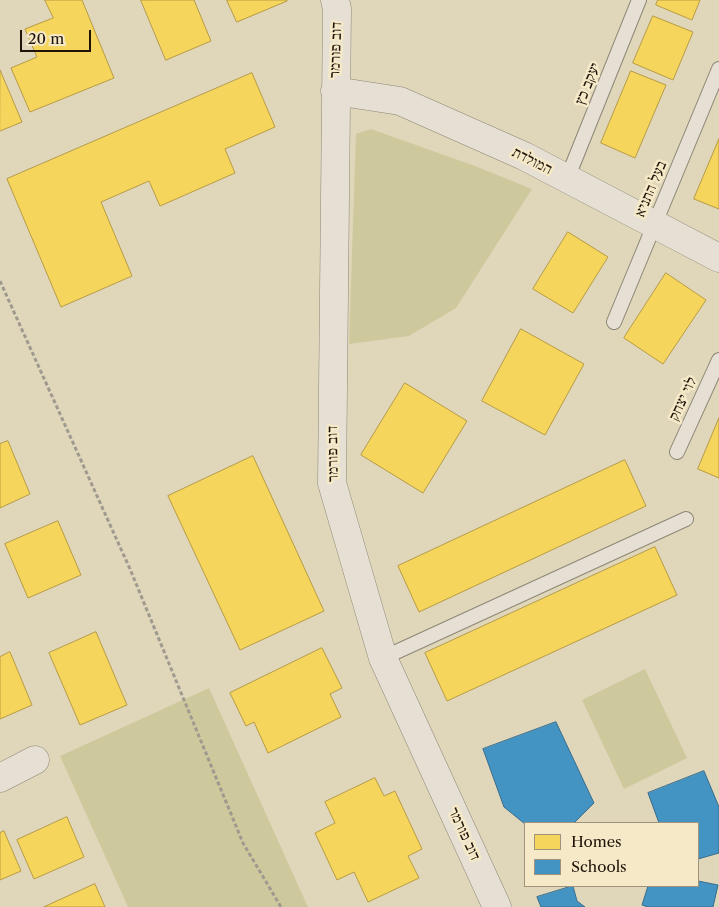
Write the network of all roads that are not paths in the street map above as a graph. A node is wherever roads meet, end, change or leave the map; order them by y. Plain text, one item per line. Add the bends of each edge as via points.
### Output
1 (335, 0) edge
2 (639, 0) edge
3 (719, 69) edge
4 (335, 91) junction
5 (567, 179) junction
6 (654, 225) junction
7 (719, 258) edge
8 (614, 322) dead end
9 (719, 360) edge
10 (677, 452) dead end
11 (686, 519) dead end
12 (383, 658) junction
13 (35, 760) dead end
14 (0, 778) edge
15 (498, 907) edge

1 - 4 street, דוב פורמר via 338,9
2 - 5 lane, יעקב כץ
3 - 6 lane, בעל התניא
4 - 5 street, המולדת via 400,101 524,156
4 - 12 street, דוב פורמר via 332,483
5 - 6 street, המולדת
6 - 7 street, המולדת
6 - 8 lane, בעל התניא
9 - 10 lane, לוי יצחק
11 - 12 lane
12 - 15 street, דוב פורמר
13 - 14 street

